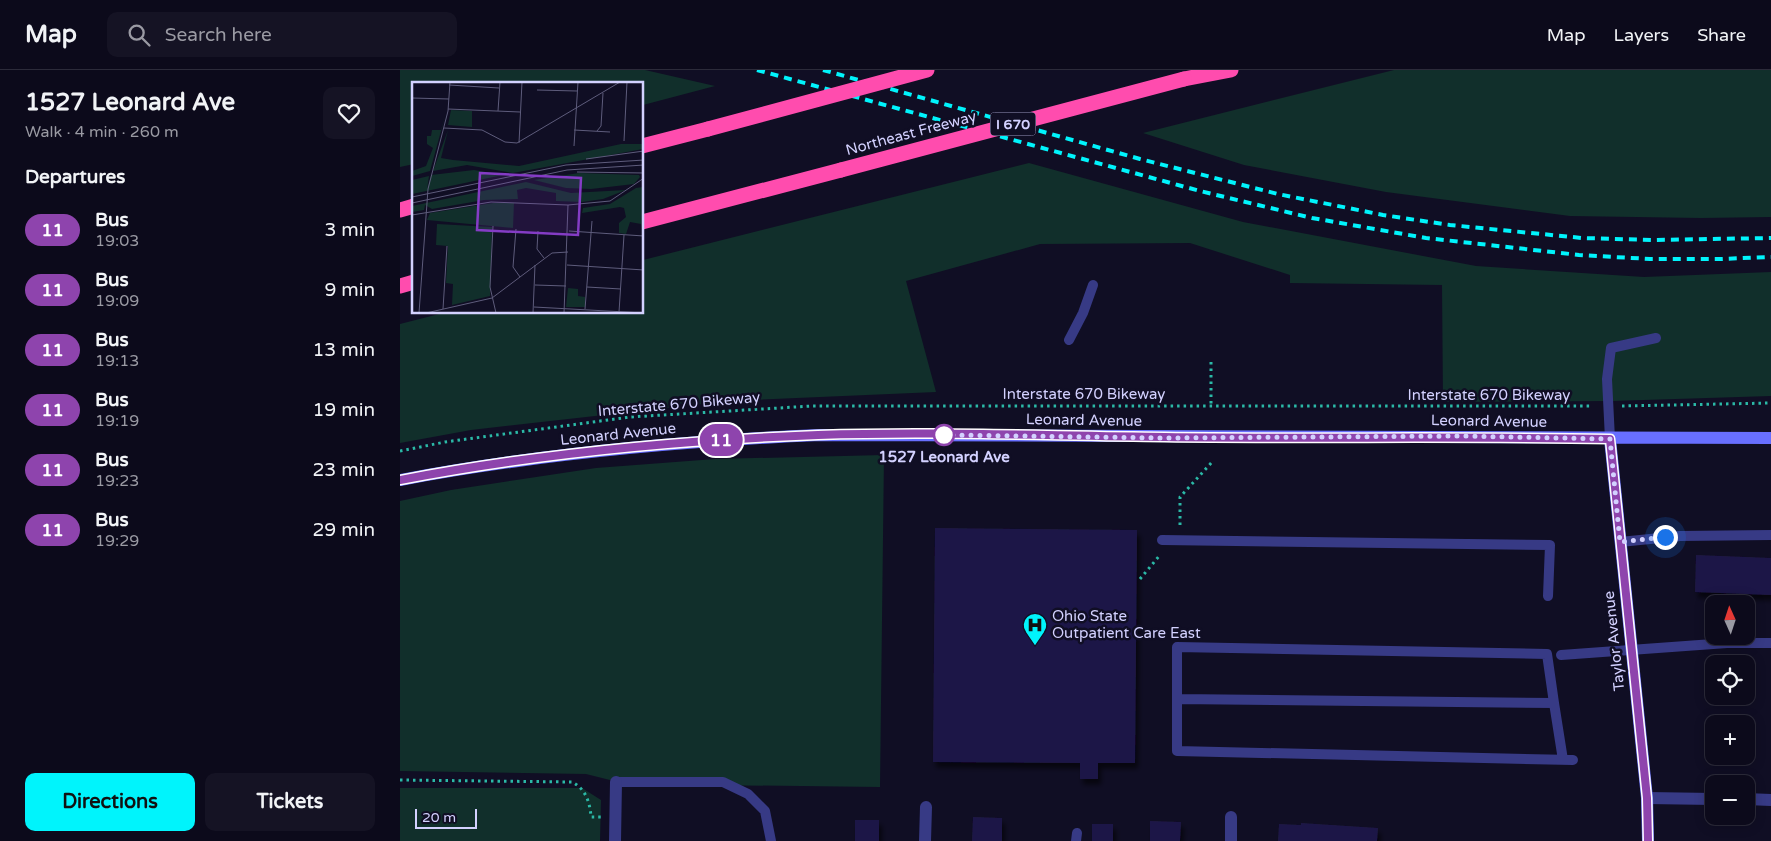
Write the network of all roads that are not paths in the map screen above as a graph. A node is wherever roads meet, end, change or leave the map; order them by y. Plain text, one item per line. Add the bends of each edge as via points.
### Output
1 (927, 70) edge
2 (1218, 70) edge
3 (1231, 70) edge
4 (1184, 79) junction
5 (644, 145) edge
6 (644, 221) edge
7 (1093, 285) dead end
8 (1656, 338) dead end
9 (1069, 340) dead end
10 (1771, 438) edge
11 (1610, 439) junction
12 (400, 480) edge
13 (1771, 535) edge
14 (1167, 540) road end
15 (1620, 542) junction
16 (1548, 596) dead end
17 (1771, 643) edge
18 (1631, 649) junction
19 (1562, 655) dead end
20 (1177, 699) junction
21 (1554, 702) junction
22 (616, 782) joint
23 (1647, 798) junction
24 (1705, 799) edge
25 (1755, 799) edge
26 (1771, 800) edge
27 (926, 807) dead end
28 (1232, 817) dead end
29 (615, 841) edge
30 (771, 841) edge
31 (925, 841) edge
32 (1231, 841) edge
33 (1648, 841) edge

1 - 5 highway, bridge
2 - 4 highway, Northeast Freeway / I 670
3 - 4 highway
4 - 6 highway, Northeast Freeway / I 670, bridge
7 - 9 lane
8 - 11 lane via 1611,348 1607,379
10 - 11 street, Leonard Avenue
11 - 12 street, Leonard Avenue via 820,435 614,450
11 - 15 street, Taylor Avenue
13 - 15 lane via 1680,536
14 - 16 lane via 1550,545
15 - 18 street, Taylor Avenue
17 - 18 lane
18 - 19 lane
18 - 23 street, Taylor Avenue
20 - 21 lane
20 - 21 lane via 1177,647 1548,654
20 - 21 lane via 1177,751 1568,760
22 - 29 street
22 - 30 lane via 723,782 748,794 765,811
23 - 24 street
23 - 33 street, Taylor Avenue
25 - 26 street
27 - 31 street
28 - 32 street

